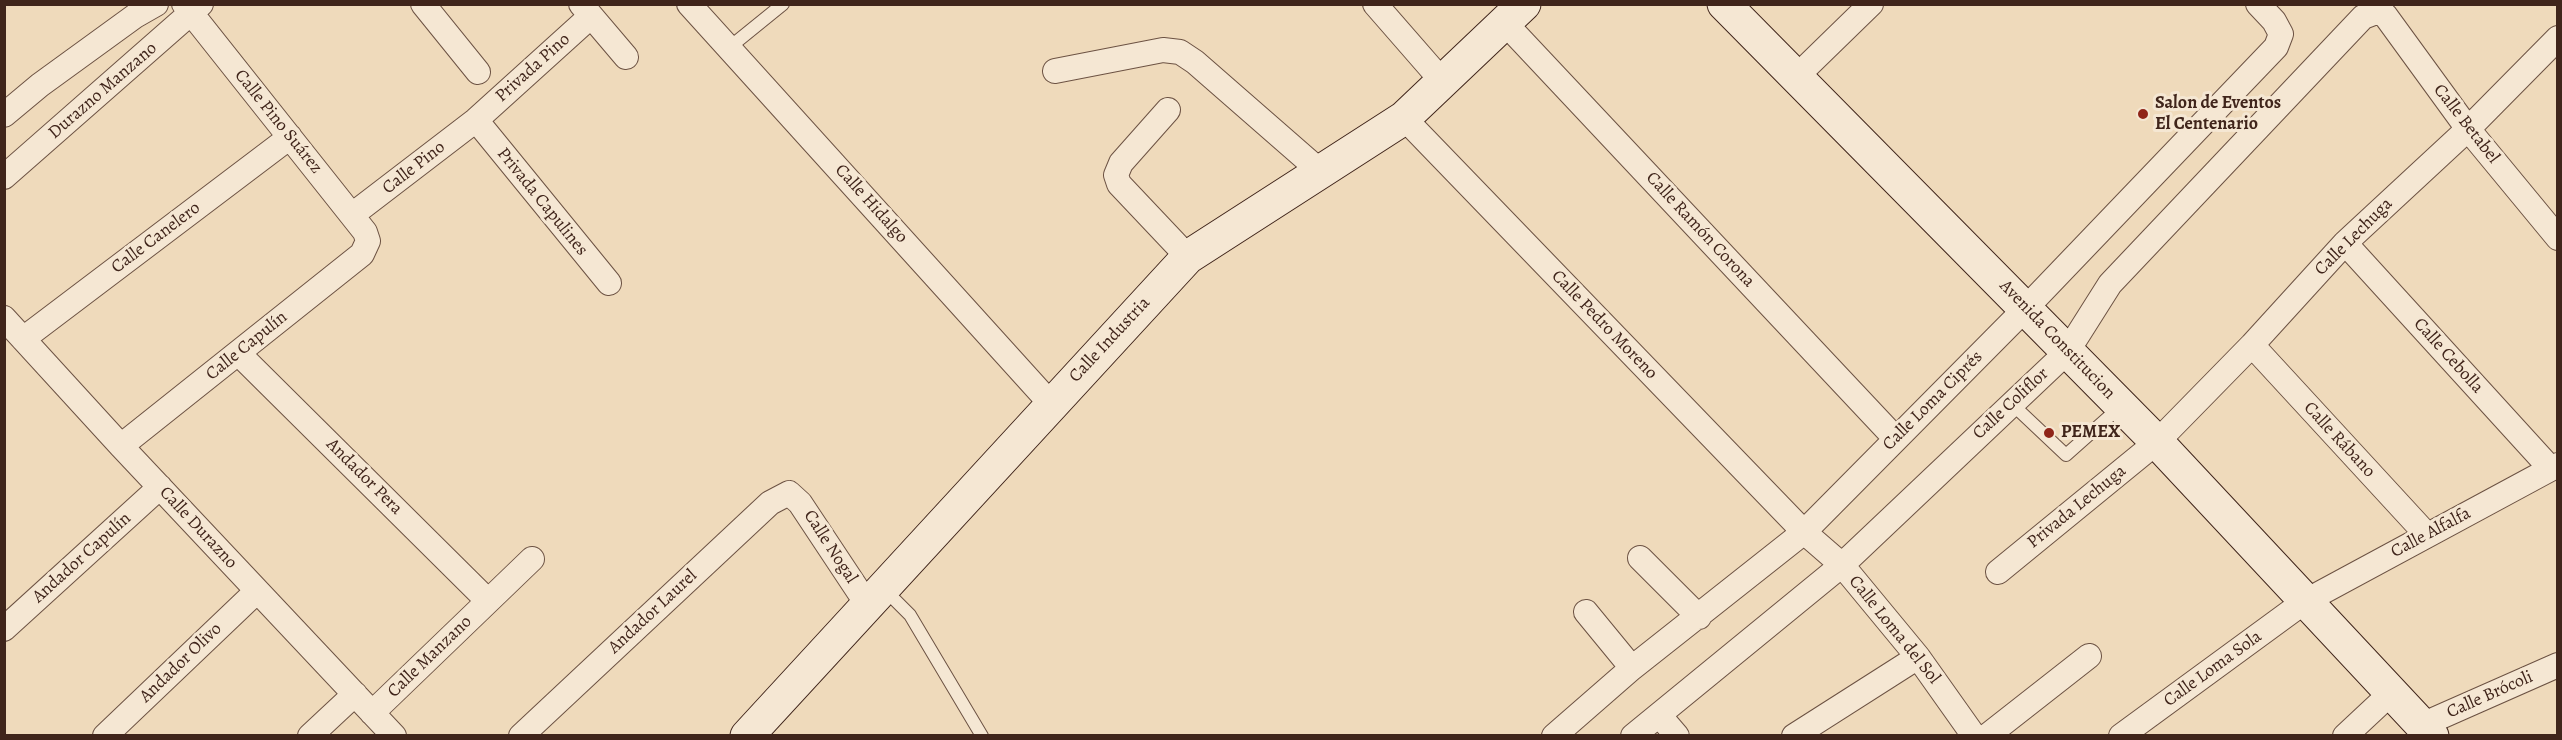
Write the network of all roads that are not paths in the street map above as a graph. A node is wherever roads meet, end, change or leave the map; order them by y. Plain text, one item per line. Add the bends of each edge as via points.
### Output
1 (156, 4) edge
2 (423, 4) edge
3 (689, 4) edge
4 (783, 4) edge
5 (1375, 4) edge
6 (1724, 4) edge
7 (1871, 4) edge
8 (2258, 4) edge
9 (192, 8) edge
10 (586, 10) edge
11 (2376, 12) joint
12 (1515, 14) edge
13 (2556, 42) edge
14 (730, 47) junction
15 (626, 57) dead end
16 (1054, 71) dead end
17 (478, 72) dead end
18 (1796, 77) junction
19 (1443, 81) junction
20 (1168, 110) dead end
21 (4, 115) edge
22 (1404, 118) junction
23 (476, 120) junction
24 (2468, 129) junction
25 (290, 137) junction
26 (1321, 172) junction
27 (4, 177) edge
28 (352, 215) junction
29 (2558, 238) edge
30 (368, 242) joint
31 (2345, 243) junction
32 (1188, 257) junction
33 (609, 283) dead end
34 (2026, 308) junction
35 (4, 318) edge
36 (22, 339) junction
37 (2252, 345) junction
38 (2067, 352) junction
39 (239, 354) junction
40 (1051, 404) junction
41 (2012, 404) junction
42 (2121, 406) junction
43 (1895, 438) junction
44 (2157, 442) junction
45 (121, 446) junction
46 (2554, 467) edge
47 (160, 487) junction
48 (789, 493) joint
49 (1804, 532) junction
50 (2427, 535) junction
51 (1640, 558) dead end
52 (532, 559) dead end
53 (1842, 565) junction
54 (1998, 572) dead end
55 (257, 591) junction
56 (875, 596) junction
57 (488, 601) junction
58 (2304, 602) junction
59 (1586, 612) dead end
60 (1699, 617) junction
61 (4, 629) edge
62 (2090, 656) dead end
63 (1918, 657) junction
64 (2558, 665) edge
65 (1632, 668) junction
66 (2391, 693) junction
67 (355, 694) junction
68 (372, 713) junction
69 (1659, 715) junction
70 (2427, 730) edge
71 (105, 735) edge
72 (310, 735) edge
73 (393, 735) edge
74 (521, 735) edge
75 (747, 735) edge
76 (982, 735) edge
77 (1554, 735) edge
78 (1633, 735) edge
79 (1677, 735) edge
80 (1794, 735) edge
81 (1974, 735) edge
82 (1987, 735) edge
83 (2121, 735) edge
84 (2345, 735) edge

1 - 21 street
2 - 17 street
3 - 14 street, Calle Hidalgo
4 - 14 lane
5 - 19 street
6 - 18 street, Avenida Constitucion
7 - 18 street
8 - 34 street, Calle Loma Ciprés via 2281,34 2276,47
9 - 25 street, Calle Pino Suárez
9 - 27 street, Durazno Manzano
10 - 15 street
10 - 23 street, Privada Pino
11 - 24 street, Calle Betabel via 2385,15
11 - 38 street, Calle Coliflor via 2363,17 2110,284
12 - 19 street, Calle Industria
12 - 43 street, Calle Ramón Corona
13 - 24 street, Calle Lechuga
14 - 40 street, Calle Hidalgo
16 - 26 street via 1163,50 1180,52
18 - 34 street, Avenida Constitucion
19 - 22 street, Calle Industria
20 - 32 street via 1121,163 1116,175 1119,184
22 - 26 street, Calle Industria
22 - 49 street, Calle Pedro Moreno
23 - 28 street, Calle Pino
23 - 33 street, Privada Capulines
24 - 29 street, Calle Betabel
24 - 31 street, Calle Lechuga
25 - 28 street, Calle Pino Suárez
25 - 36 street, Calle Canelero
26 - 32 street, Calle Industria
28 - 30 street, Calle Pino Suárez
30 - 39 street, Calle Capulín via 362,254
31 - 37 street, Calle Lechuga
31 - 46 street, Calle Cebolla
32 - 40 street, Calle Industria
34 - 38 street, Avenida Constitucion
34 - 43 street, Calle Loma Ciprés
35 - 36 street, Calle Durazno
36 - 45 street, Calle Durazno
37 - 44 street, Calle Lechuga
37 - 50 street, Calle Rábano
38 - 41 street, Calle Coliflor
38 - 42 street, Avenida Constitucion
39 - 45 street, Calle Capulín
39 - 57 street, Andador Pera
40 - 56 street, Calle Industria
41 - 42 lane via 2066,455
41 - 53 street, Calle Coliflor
42 - 44 street, Avenida Constitucion
43 - 49 street, Calle Loma Ciprés
44 - 54 street, Privada Lechuga
44 - 58 street, Avenida Constitucion
45 - 47 street, Calle Durazno
46 - 50 street, Calle Alfalfa
47 - 55 street, Calle Durazno
47 - 61 street, Andador Capulín
48 - 56 street, Calle Nogal
48 - 74 street, Andador Laurel via 770,503
49 - 53 street, Calle Loma del Sol
49 - 60 street, Calle Loma Ciprés
50 - 58 street, Calle Alfalfa
51 - 60 street
52 - 57 street, Calle Manzano
53 - 63 street, Calle Loma del Sol
53 - 69 street, Calle Coliflor
55 - 67 street, Calle Durazno
55 - 71 street, Andador Olivo
56 - 75 street, Calle Industria
56 - 76 lane via 910,615
57 - 68 street, Calle Manzano
58 - 66 street, Avenida Constitucion
58 - 83 street, Calle Loma Sola
59 - 65 street
60 - 65 street, Calle Loma Ciprés
62 - 82 street
63 - 80 street
63 - 81 street, Calle Loma del Sol
64 - 70 street, Calle Brócoli
65 - 77 street, Calle Loma Ciprés
66 - 70 street, Avenida Constitucion
66 - 84 street
67 - 68 street, Calle Durazno
67 - 72 street
68 - 73 street, Calle Durazno
69 - 78 street, Calle Coliflor
69 - 79 street

